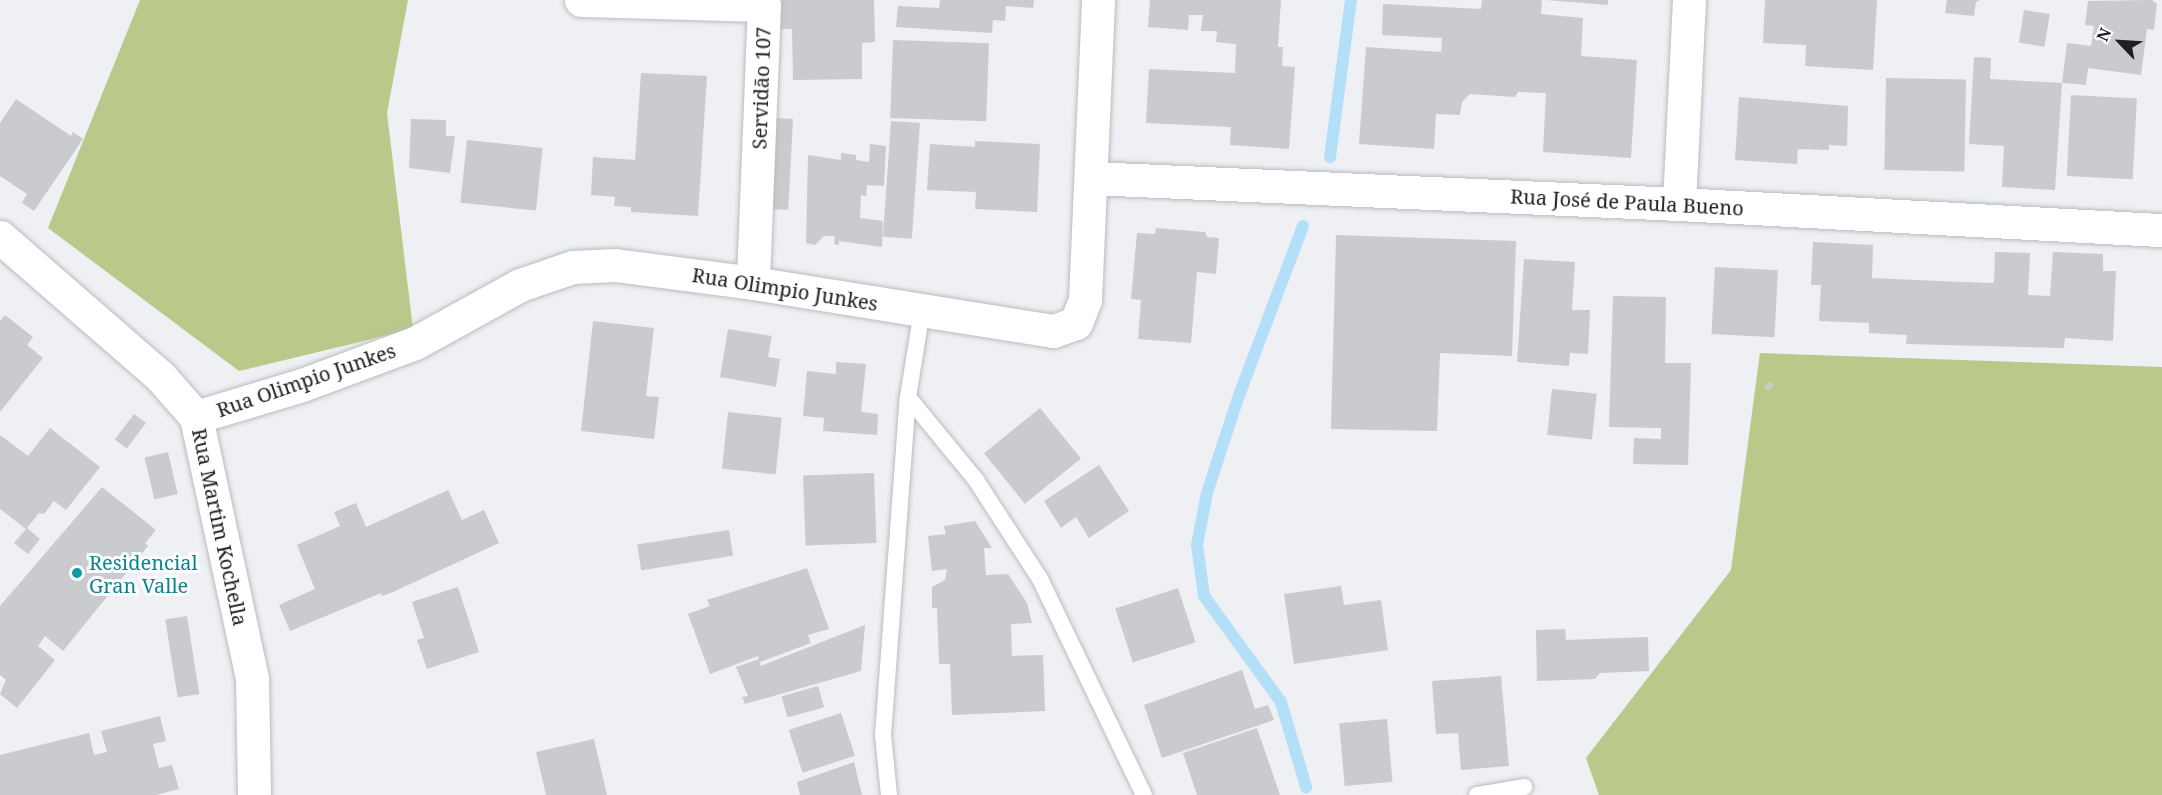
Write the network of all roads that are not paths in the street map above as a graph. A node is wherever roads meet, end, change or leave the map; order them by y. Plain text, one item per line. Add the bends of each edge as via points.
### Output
1 (581, 0) edge
2 (1098, 0) edge
3 (1689, 0) edge
4 (1091, 178) junction
5 (1679, 204) junction
6 (2162, 230) edge
7 (0, 237) edge
8 (753, 283) junction
9 (922, 311) junction
10 (908, 397) junction
11 (196, 417) junction
12 (1524, 787) dead end
13 (254, 795) edge
14 (889, 795) edge
15 (1144, 795) edge
16 (1477, 795) edge

1 - 8 street, Servidão 107 via 764,5
2 - 4 street, Rua Olimpio Junkes
3 - 5 street
4 - 5 street, Rua José de Paula Bueno
4 - 9 street, Rua Olimpio Junkes via 1085,300 1076,323 1053,331
5 - 6 street, Rua José de Paula Bueno
7 - 11 street, Rua Martim Kochella via 160,376
8 - 9 street, Rua Olimpio Junkes
8 - 11 street, Rua Olimpio Junkes via 615,265 573,267 520,285 414,343 302,385
9 - 10 lane
10 - 14 lane via 882,735
10 - 15 lane via 976,480 1040,579
11 - 13 street, Rua Martim Kochella via 252,679
12 - 16 lane

